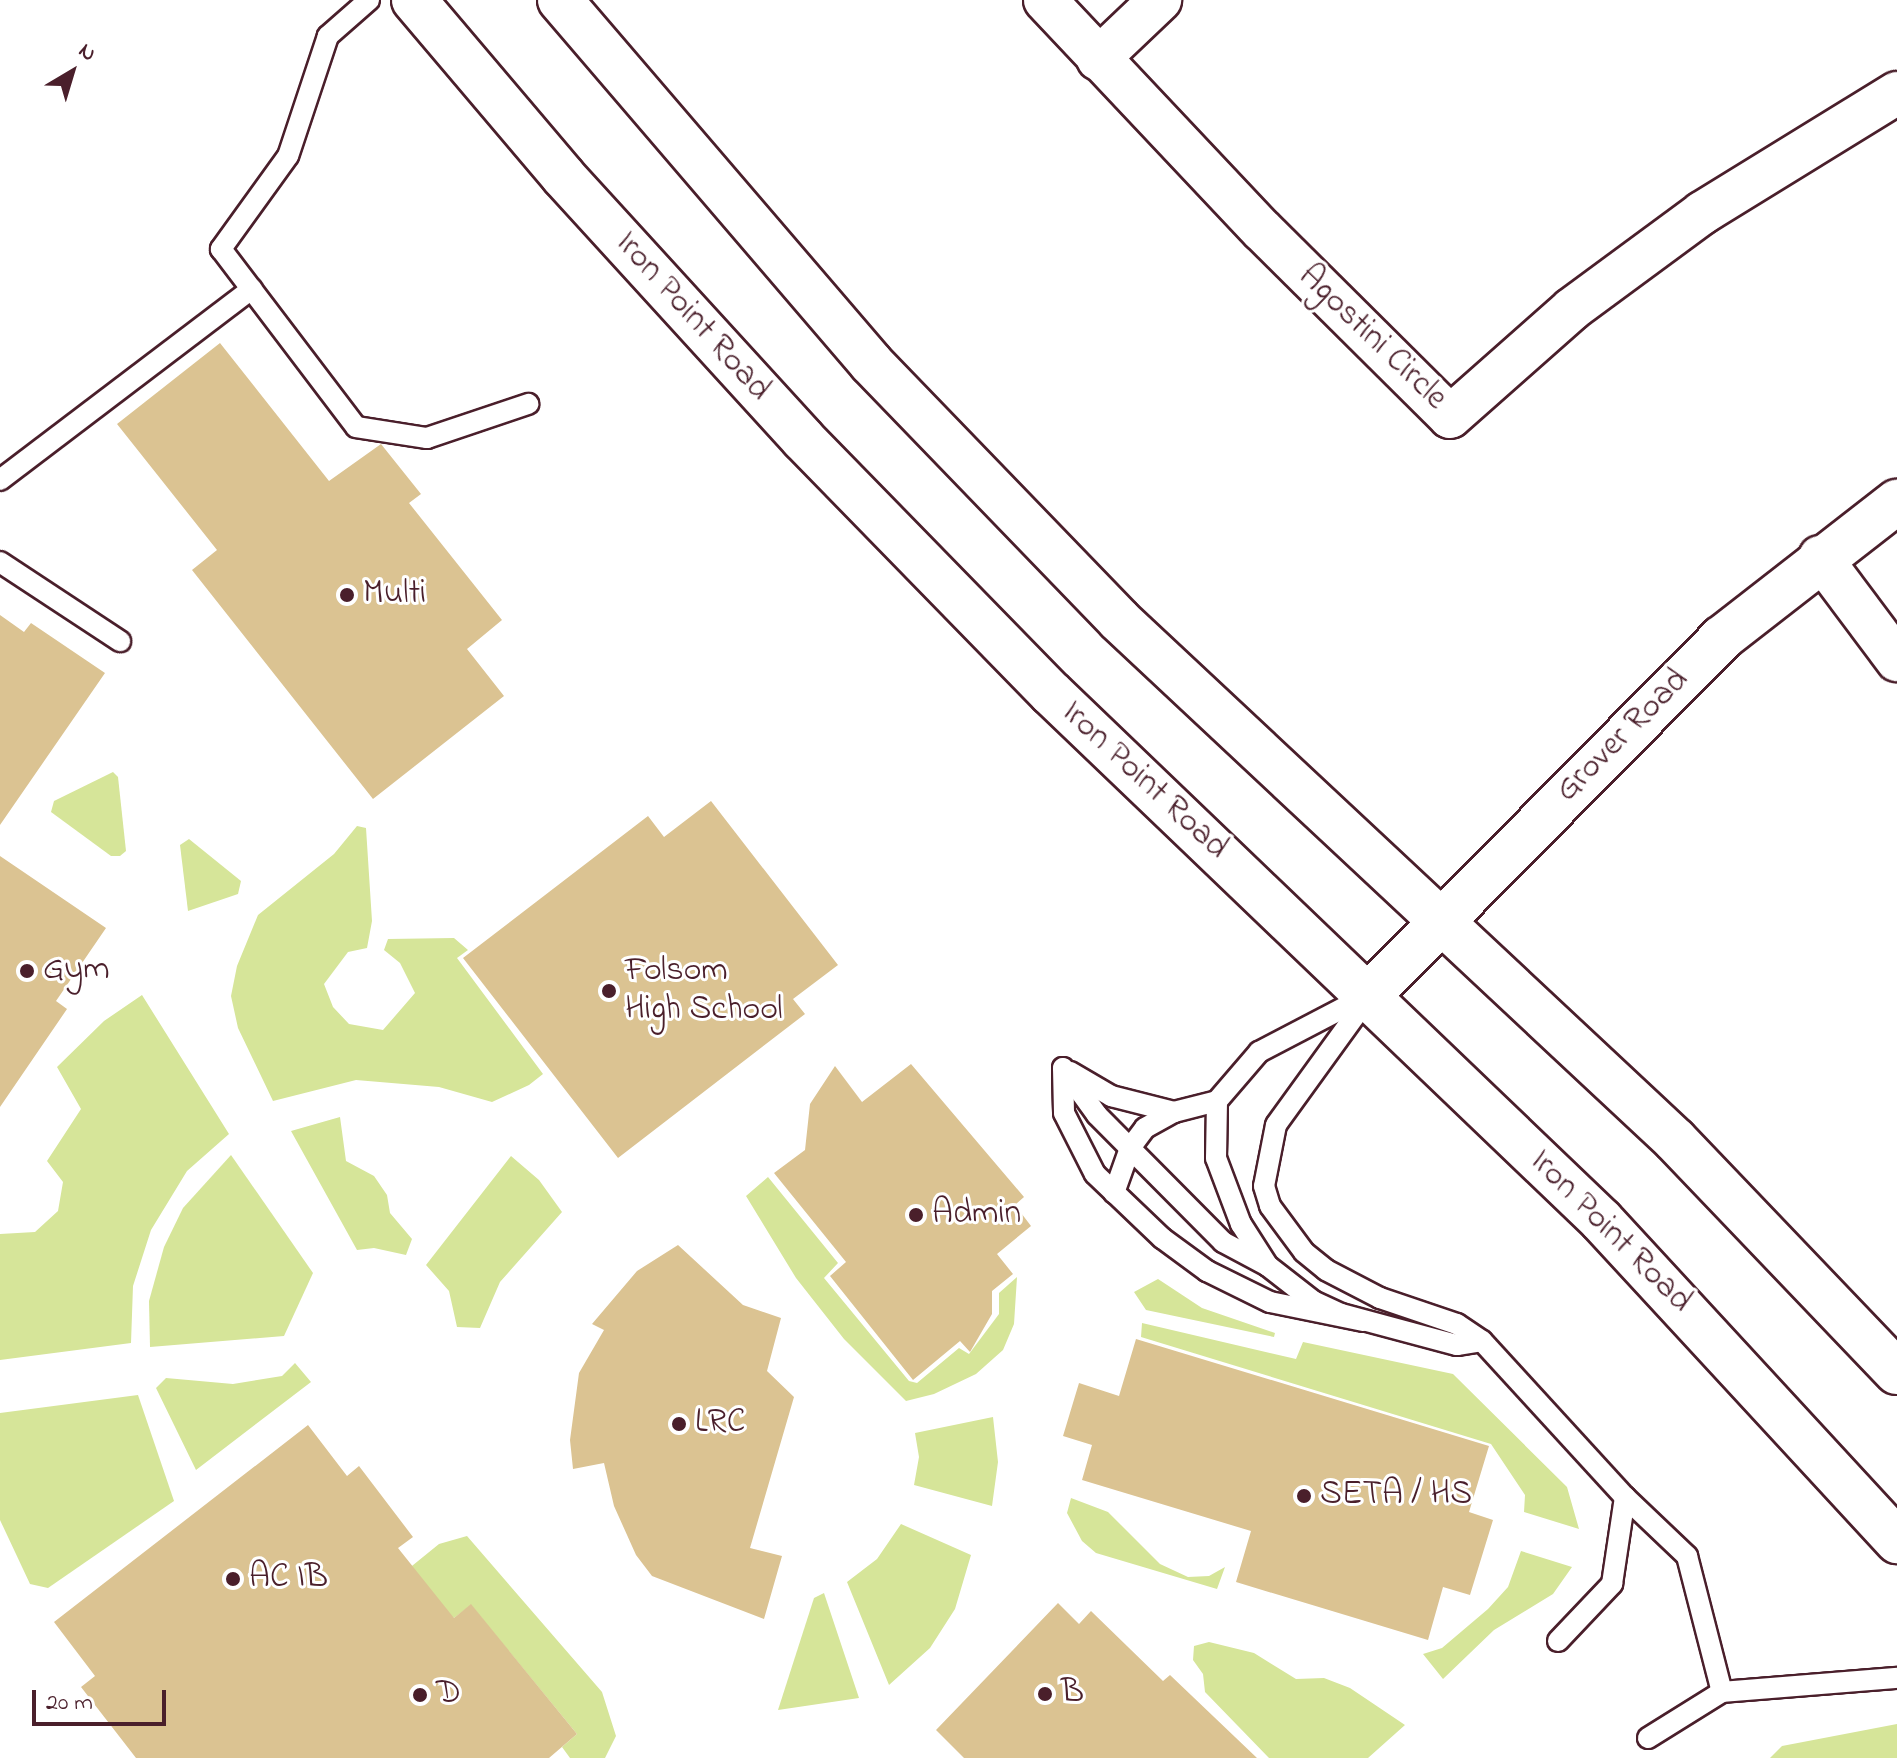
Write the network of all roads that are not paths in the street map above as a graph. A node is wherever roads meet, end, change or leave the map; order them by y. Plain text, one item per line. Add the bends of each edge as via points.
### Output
1 (369, 0) edge
2 (414, 0) edge
3 (560, 0) edge
4 (1045, 0) edge
5 (1160, 0) edge
6 (1098, 59) junction
7 (1897, 93) edge
8 (252, 289) junction
9 (528, 404) dead end
10 (0, 480) edge
11 (1897, 502) edge
12 (1820, 557) junction
13 (0, 562) edge
14 (120, 641) dead end
15 (1897, 660) edge
16 (1438, 920) junction
17 (1370, 994) junction
18 (1063, 1068) junction
19 (1217, 1101) junction
20 (1174, 1112) junction
21 (1130, 1148) junction
22 (1114, 1193) junction
23 (1268, 1266) junction
24 (1363, 1321) junction
25 (1482, 1341) junction
26 (1897, 1372) edge
27 (1625, 1497) junction
28 (1897, 1541) edge
29 (1558, 1641) dead end
30 (1897, 1678) edge
31 (1722, 1692) junction
32 (1648, 1738) dead end

1 - 8 lane via 328,36 288,156 221,249
2 - 17 main road, Iron Point Road via 563,176 803,439 1051,693
3 - 16 main road via 871,363 1119,620
4 - 6 street, Agostini Circle
5 - 6 street
6 - 7 street, Agostini Circle via 1450,417 1572,309 1702,213
8 - 9 lane via 356,427 427,438
8 - 10 lane
11 - 12 main road, Grover Road
12 - 15 street
12 - 16 main road, Grover Road via 1722,638
13 - 14 lane
16 - 17 main road, Grover Road
16 - 26 main road via 1675,1140
17 - 19 lane via 1259,1052
17 - 25 lane via 1276,1125 1264,1186 1283,1227 1326,1270 1380,1298 1457,1324
17 - 28 main road, Iron Point Road via 1612,1231
18 - 20 lane via 1111,1096
18 - 21 lane via 1097,1115
18 - 22 lane via 1064,1113 1095,1174
19 - 20 lane
19 - 23 lane via 1216,1158 1241,1224
20 - 21 lane via 1145,1128
21 - 22 lane
21 - 23 lane via 1223,1242
22 - 24 lane via 1207,1271 1270,1302
23 - 24 lane via 1313,1301
24 - 25 lane via 1457,1345
25 - 27 lane
27 - 29 lane via 1612,1584
27 - 31 lane via 1687,1556
30 - 31 lane
31 - 32 lane

